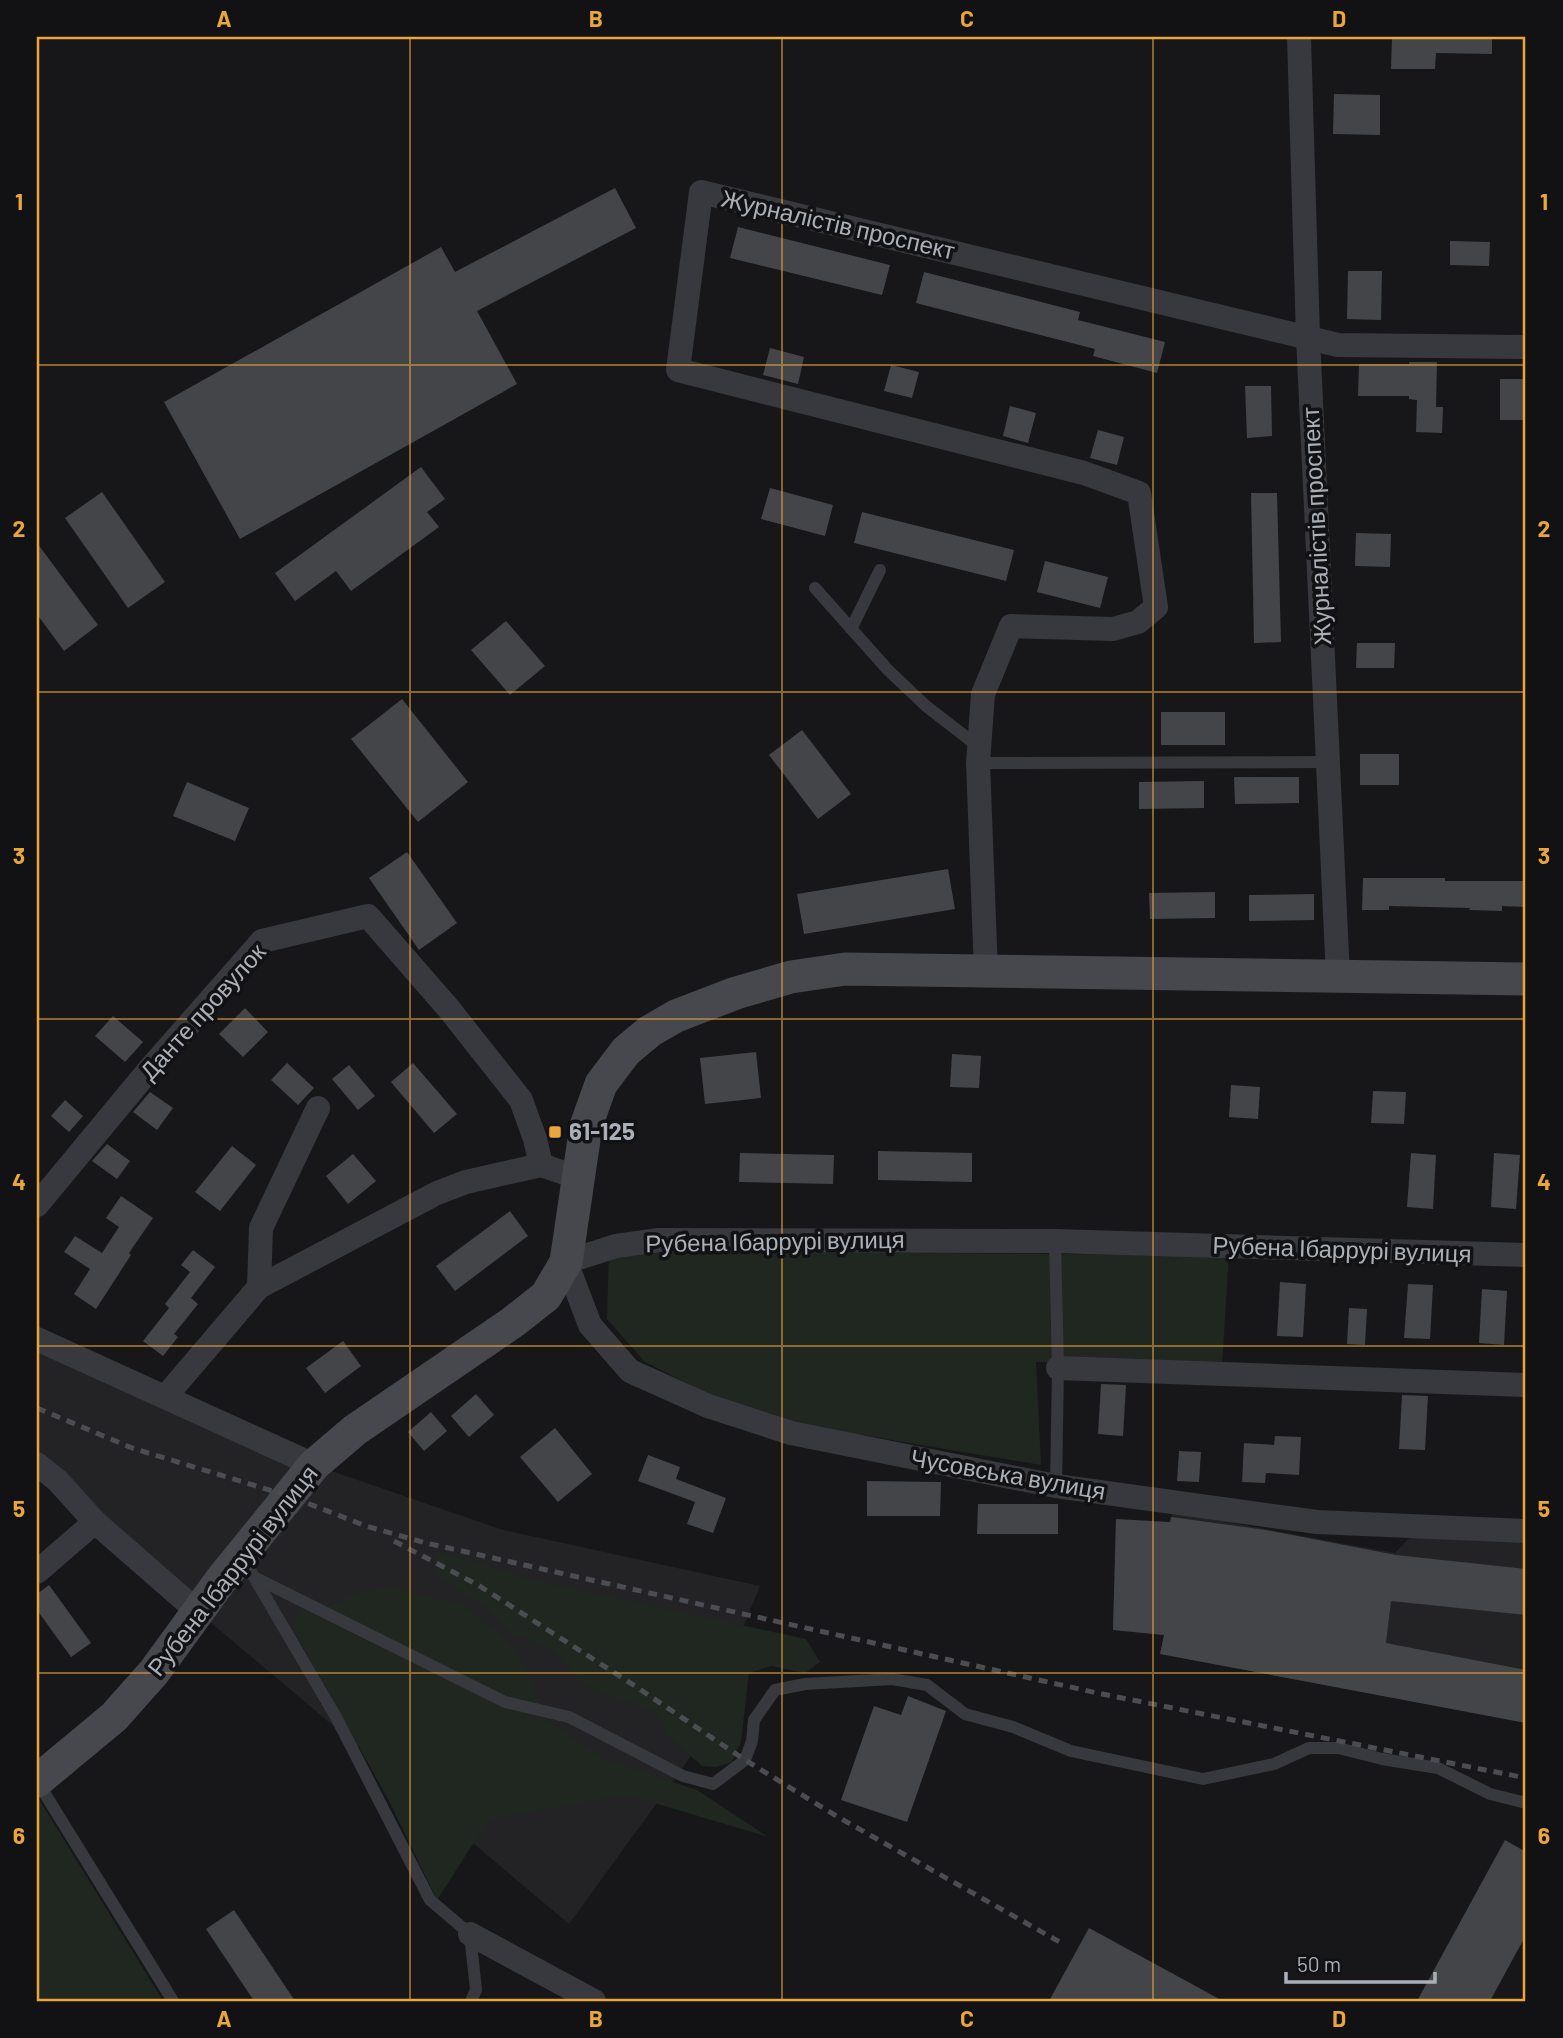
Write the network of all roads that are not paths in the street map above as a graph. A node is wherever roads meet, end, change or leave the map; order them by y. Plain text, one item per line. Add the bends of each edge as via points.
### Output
1 (1299, 37) edge
2 (1308, 338) junction
3 (1526, 347) edge
4 (880, 570) dead end
5 (815, 588) dead end
6 (851, 629) junction
7 (979, 755) junction
8 (1328, 762) junction
9 (986, 972) junction
10 (1338, 977) junction
11 (1526, 979) edge
12 (318, 1108) dead end
13 (541, 1165) junction
14 (579, 1178) junction
15 (37, 1205) edge
16 (1055, 1241) junction
17 (1526, 1255) edge
18 (566, 1262) junction
19 (259, 1287) junction
20 (37, 1339) edge
21 (1058, 1368) junction
22 (1526, 1385) edge
23 (166, 1396) junction
24 (37, 1464) edge
25 (314, 1465) junction
26 (1056, 1486) junction
27 (95, 1522) junction
28 (1526, 1531) edge
29 (249, 1567) junction
30 (37, 1572) edge
31 (197, 1611) junction
32 (37, 1781) edge
33 (1526, 1803) edge
34 (470, 1934) junction
35 (173, 2001) edge
36 (471, 2001) edge
37 (594, 2001) edge

1 - 2 street
2 - 3 street via 1339,345
2 - 7 street, Журналістів проспект via 701,192 678,370 1084,473 1139,493 1156,607 1138,622 1114,629 1011,626 984,694
2 - 8 street, Журналістів проспект
4 - 6 lane
5 - 6 lane
6 - 7 lane
7 - 8 lane
7 - 9 street, Журналістів проспект
8 - 10 street, Журналістів проспект
9 - 10 main road
9 - 14 main road via 845,969 791,977 677,1016 626,1051 601,1084 586,1126
10 - 11 main road
12 - 19 street via 261,1228
13 - 14 street
13 - 15 street, Данте провулок via 521,1101 368,916 262,942
13 - 19 street via 437,1193
14 - 18 main road
16 - 17 street, Рубена Ібаррурі вулиця
16 - 18 street, Рубена Ібаррурі вулиця via 659,1240 616,1246
16 - 21 lane
18 - 25 main road, Рубена Ібаррурі вулиця via 546,1296 355,1430
18 - 26 street, Чусовська вулиця via 590,1325 630,1371 708,1406 791,1433
19 - 23 street
20 - 23 street
21 - 22 street
21 - 26 lane
23 - 25 street
24 - 27 street
25 - 29 main road, Рубена Ібаррурі вулиця
26 - 28 street, Чусовська вулиця via 1317,1522
27 - 30 street
27 - 31 street
29 - 31 main road, Рубена Ібаррурі вулиця
29 - 33 lane via 505,1702 569,1717 683,1776 713,1784 745,1760 754,1720 775,1690 892,1679 927,1685 964,1714 1013,1727 1071,1751 1203,1779 1275,1764 1309,1748 1338,1748 1438,1768 1490,1794
29 - 34 lane via 336,1717 430,1899
31 - 32 main road, Рубена Ібаррурі вулиця via 154,1672 114,1717
32 - 35 lane
34 - 36 lane via 476,1990
34 - 37 street

